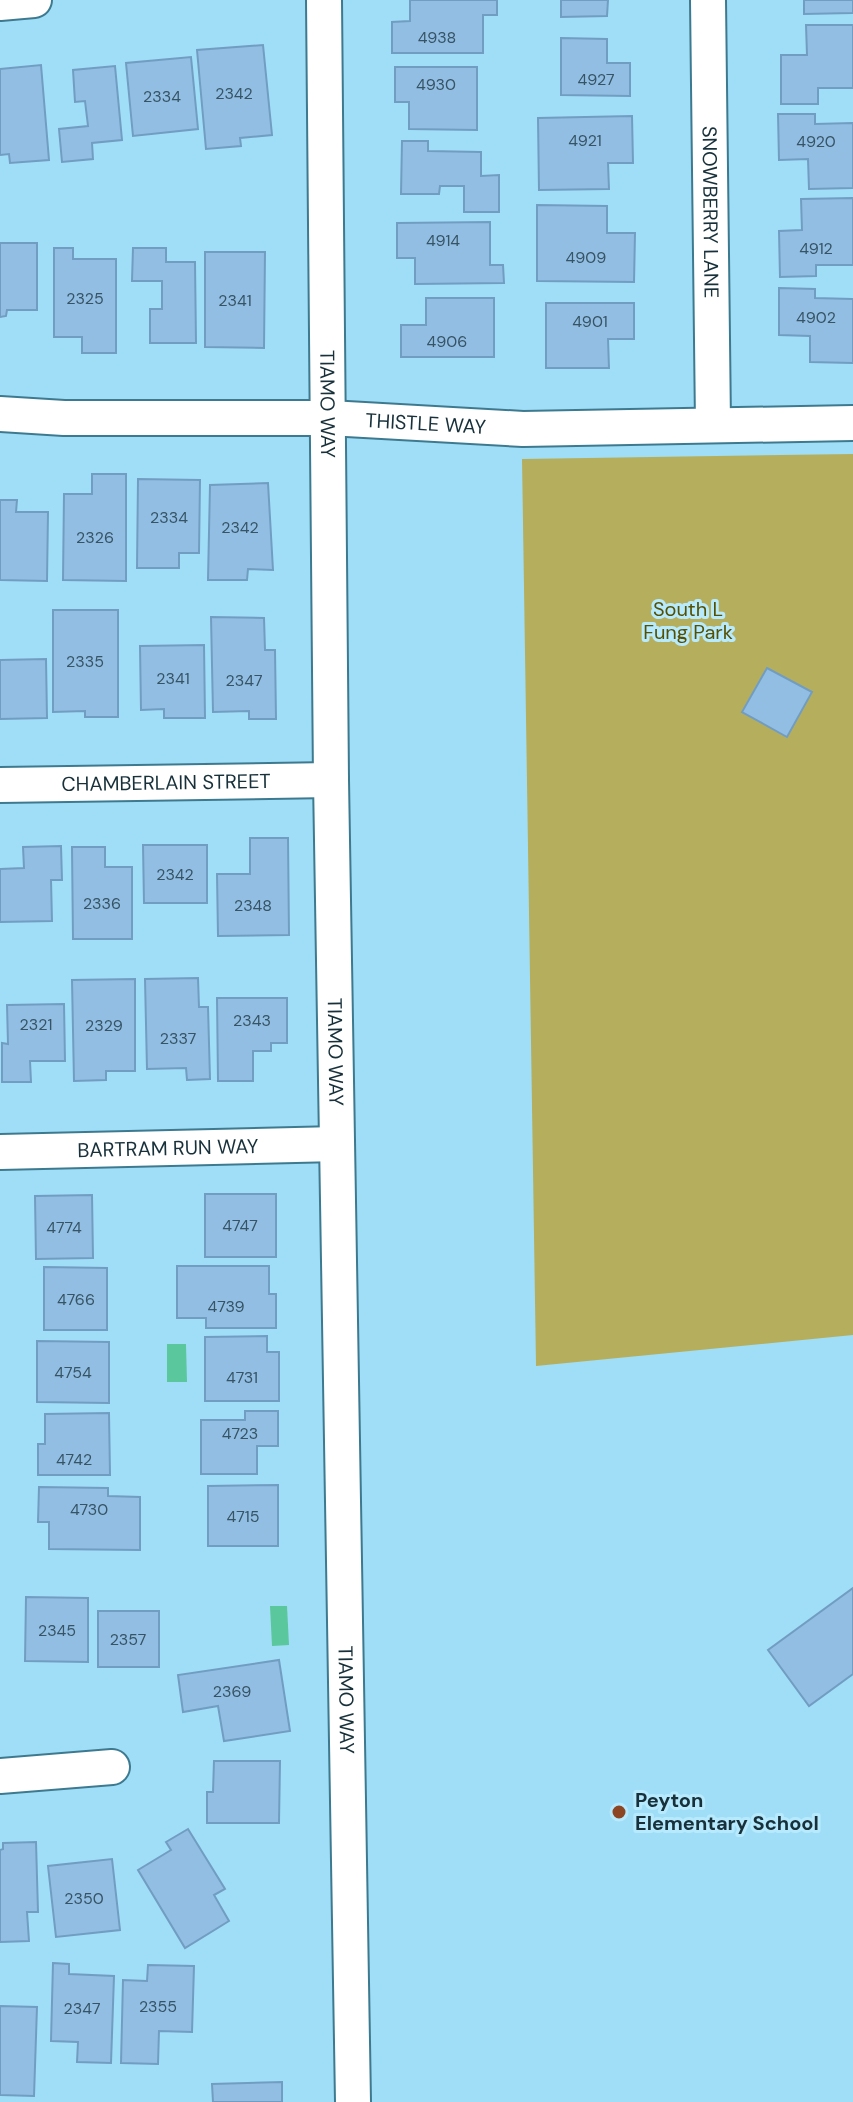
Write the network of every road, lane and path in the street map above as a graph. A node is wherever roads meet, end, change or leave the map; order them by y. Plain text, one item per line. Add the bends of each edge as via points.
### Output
1 (34, 0) edge
2 (324, 0) edge
3 (708, 0) edge
4 (0, 3) edge
5 (0, 414) edge
6 (329, 418) junction
7 (853, 423) edge
8 (713, 424) junction
9 (331, 780) junction
10 (0, 785) edge
11 (337, 1144) junction
12 (0, 1152) edge
13 (112, 1767) dead end
14 (0, 1776) edge
15 (353, 2102) edge

1 - 4 street
2 - 6 street, TIAMO WAY
3 - 8 street, SNOWBERRY LANE
5 - 6 street, THISTLE WAY
6 - 8 street, THISTLE WAY via 523,429
6 - 9 street, TIAMO WAY
7 - 8 street, THISTLE WAY
9 - 10 street, CHAMBERLAIN STREET
9 - 11 street, TIAMO WAY
11 - 12 street, BARTRAM RUN WAY
11 - 15 street, TIAMO WAY
13 - 14 street

